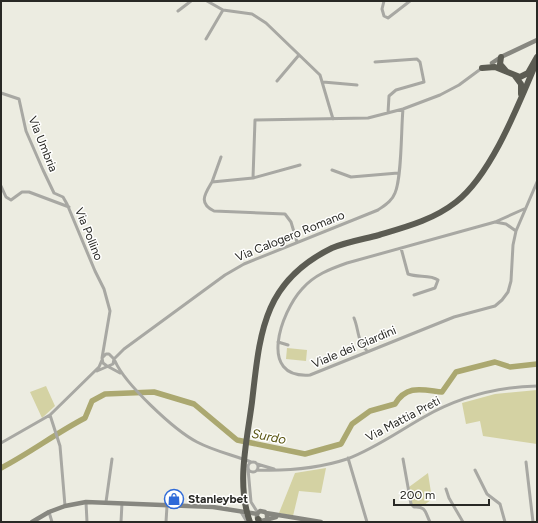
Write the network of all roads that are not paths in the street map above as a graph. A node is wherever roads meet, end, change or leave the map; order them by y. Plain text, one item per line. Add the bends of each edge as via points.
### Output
1 (191, 1) edge
2 (207, 1) edge
3 (384, 1) edge
4 (410, 1) edge
5 (223, 10) junction
6 (178, 11) dead end
7 (206, 39) dead end
8 (537, 40) edge
9 (299, 55) junction
10 (501, 57) junction
11 (537, 57) edge
12 (537, 61) edge
13 (375, 62) dead end
14 (494, 65) junction
15 (482, 68) joint
16 (508, 71) junction
17 (537, 75) edge
18 (277, 81) dead end
19 (323, 82) junction
20 (357, 85) dead end
21 (1, 93) edge
22 (524, 93) junction
23 (403, 109) junction
24 (516, 109) junction
25 (388, 113) junction
26 (333, 119) junction
27 (221, 157) dead end
28 (300, 165) dead end
29 (332, 170) dead end
30 (398, 173) junction
31 (253, 178) junction
32 (212, 182) junction
33 (537, 182) edge
34 (1, 186) edge
35 (69, 207) junction
36 (524, 209) junction
37 (495, 222) junction
38 (516, 231) junction
39 (297, 242) junction
40 (401, 248) junction
41 (414, 295) dead end
42 (354, 318) dead end
43 (278, 342) junction
44 (104, 345) junction
45 (288, 345) dead end
46 (124, 349) junction
47 (367, 351) junction
48 (110, 354) junction
49 (102, 359) junction
50 (114, 360) junction
51 (108, 366) junction
52 (91, 375) junction
53 (123, 375) junction
54 (537, 386) edge
55 (50, 415) junction
56 (1, 443) edge
57 (235, 456) junction
58 (348, 458) junction
59 (112, 459) dead end
60 (402, 459) dead end
61 (252, 462) junction
62 (526, 462) dead end
63 (257, 464) junction
64 (248, 465) junction
65 (248, 470) junction
66 (278, 470) junction
67 (475, 470) dead end
68 (256, 471) junction
69 (250, 481) junction
70 (446, 489) dead end
71 (86, 502) junction
72 (106, 502) junction
73 (251, 502) junction
74 (122, 503) junction
75 (65, 506) junction
76 (167, 506) junction
77 (244, 511) junction
78 (49, 512) junction
79 (261, 517) edge
80 (32, 522) edge
81 (52, 522) edge
82 (88, 522) edge
83 (121, 522) edge
84 (166, 522) edge
85 (246, 522) edge
86 (250, 522) edge
87 (321, 522) edge
88 (367, 522) edge
89 (430, 522) edge
90 (463, 522) edge
91 (505, 522) edge
92 (533, 522) edge

1 - 6 street
2 - 5 street
3 - 4 street via 382,12 388,18
5 - 7 street
5 - 9 street via 252,14 266,23
8 - 10 main road
9 - 18 street
9 - 19 street via 320,74
10 - 14 main road
10 - 16 highway via 500,64
11 - 16 highway via 528,73 520,77
12 - 22 highway
13 - 25 street via 417,58 420,62 424,82 396,90 389,96
14 - 15 highway
14 - 16 highway
15 - 23 street via 440,95
16 - 24 highway via 522,88
17 - 22 highway via 533,77
19 - 20 street
19 - 26 street
21 - 35 street, Via Umbria via 19,99 26,131 42,170 54,192 63,197
22 - 24 highway
23 - 25 street
23 - 30 street, Via Calogero Romano
24 - 86 highway via 481,176 457,202 436,216 417,224 334,248 310,261 290,277 277,295 265,319 259,342 251,409 243,478 244,503
25 - 26 street via 368,118
26 - 31 street via 255,120
27 - 32 street
28 - 31 street
29 - 30 street via 351,177
30 - 39 street, Via Calogero Romano via 396,192 389,203 378,210
31 - 32 street
32 - 39 street via 205,195 204,203 207,207 214,211 285,214 291,222
33 - 36 street, Viale dei Giardini
34 - 35 street, Via Pollino via 6,197 11,200 22,192 29,192
35 - 44 street, Via Pollino via 104,289 110,311
36 - 37 street, Viale dei Giardini
36 - 38 street, Viale dei Giardini
37 - 38 street via 506,224
37 - 40 street, Viale dei Giardini
38 - 47 street, Viale dei Giardini via 512,245 511,281 508,292 495,306 454,317
39 - 46 street, Via Calogero Romano via 225,274
40 - 41 street via 408,274 434,277 438,280 435,288
40 - 43 street, Viale dei Giardini via 347,263 315,277 292,301 284,317
42 - 47 street via 359,329 357,335
43 - 45 street
43 - 47 street, Viale dei Giardini via 281,364 289,372 299,376 310,375
44 - 48 street
44 - 49 street, Via Pollino
46 - 48 street
46 - 50 street
48 - 49 street via 104,355
48 - 50 street
49 - 51 street
49 - 52 street via 99,367
50 - 51 street via 113,364
50 - 53 street
51 - 52 street
51 - 53 street
52 - 55 street
53 - 57 street via 168,421 189,437
54 - 58 street, Via Mattia Preti via 486,392 459,401 425,416
55 - 56 street
55 - 75 street via 60,446
57 - 61 street, Via Mattia Preti
57 - 64 street
58 - 66 street, Via Mattia Preti via 310,469
58 - 88 street
59 - 72 street
60 - 89 street via 411,504 414,508 423,508
61 - 63 street, Via Mattia Preti
61 - 64 street
62 - 92 street
63 - 66 street, Via Mattia Preti
63 - 68 street
64 - 65 street
65 - 68 street, Via Mattia Preti
65 - 69 street
66 - 68 street, Via Mattia Preti
67 - 91 street via 486,494 500,504
68 - 69 street
69 - 73 street
70 - 90 street
71 - 72 main road
71 - 75 main road
71 - 82 street
72 - 74 main road
73 - 77 street
73 - 79 street
74 - 76 main road
74 - 83 street
75 - 78 main road
76 - 77 main road
76 - 84 street
77 - 79 main road
77 - 85 street
78 - 80 main road
78 - 81 street
79 - 87 main road via 282,516

